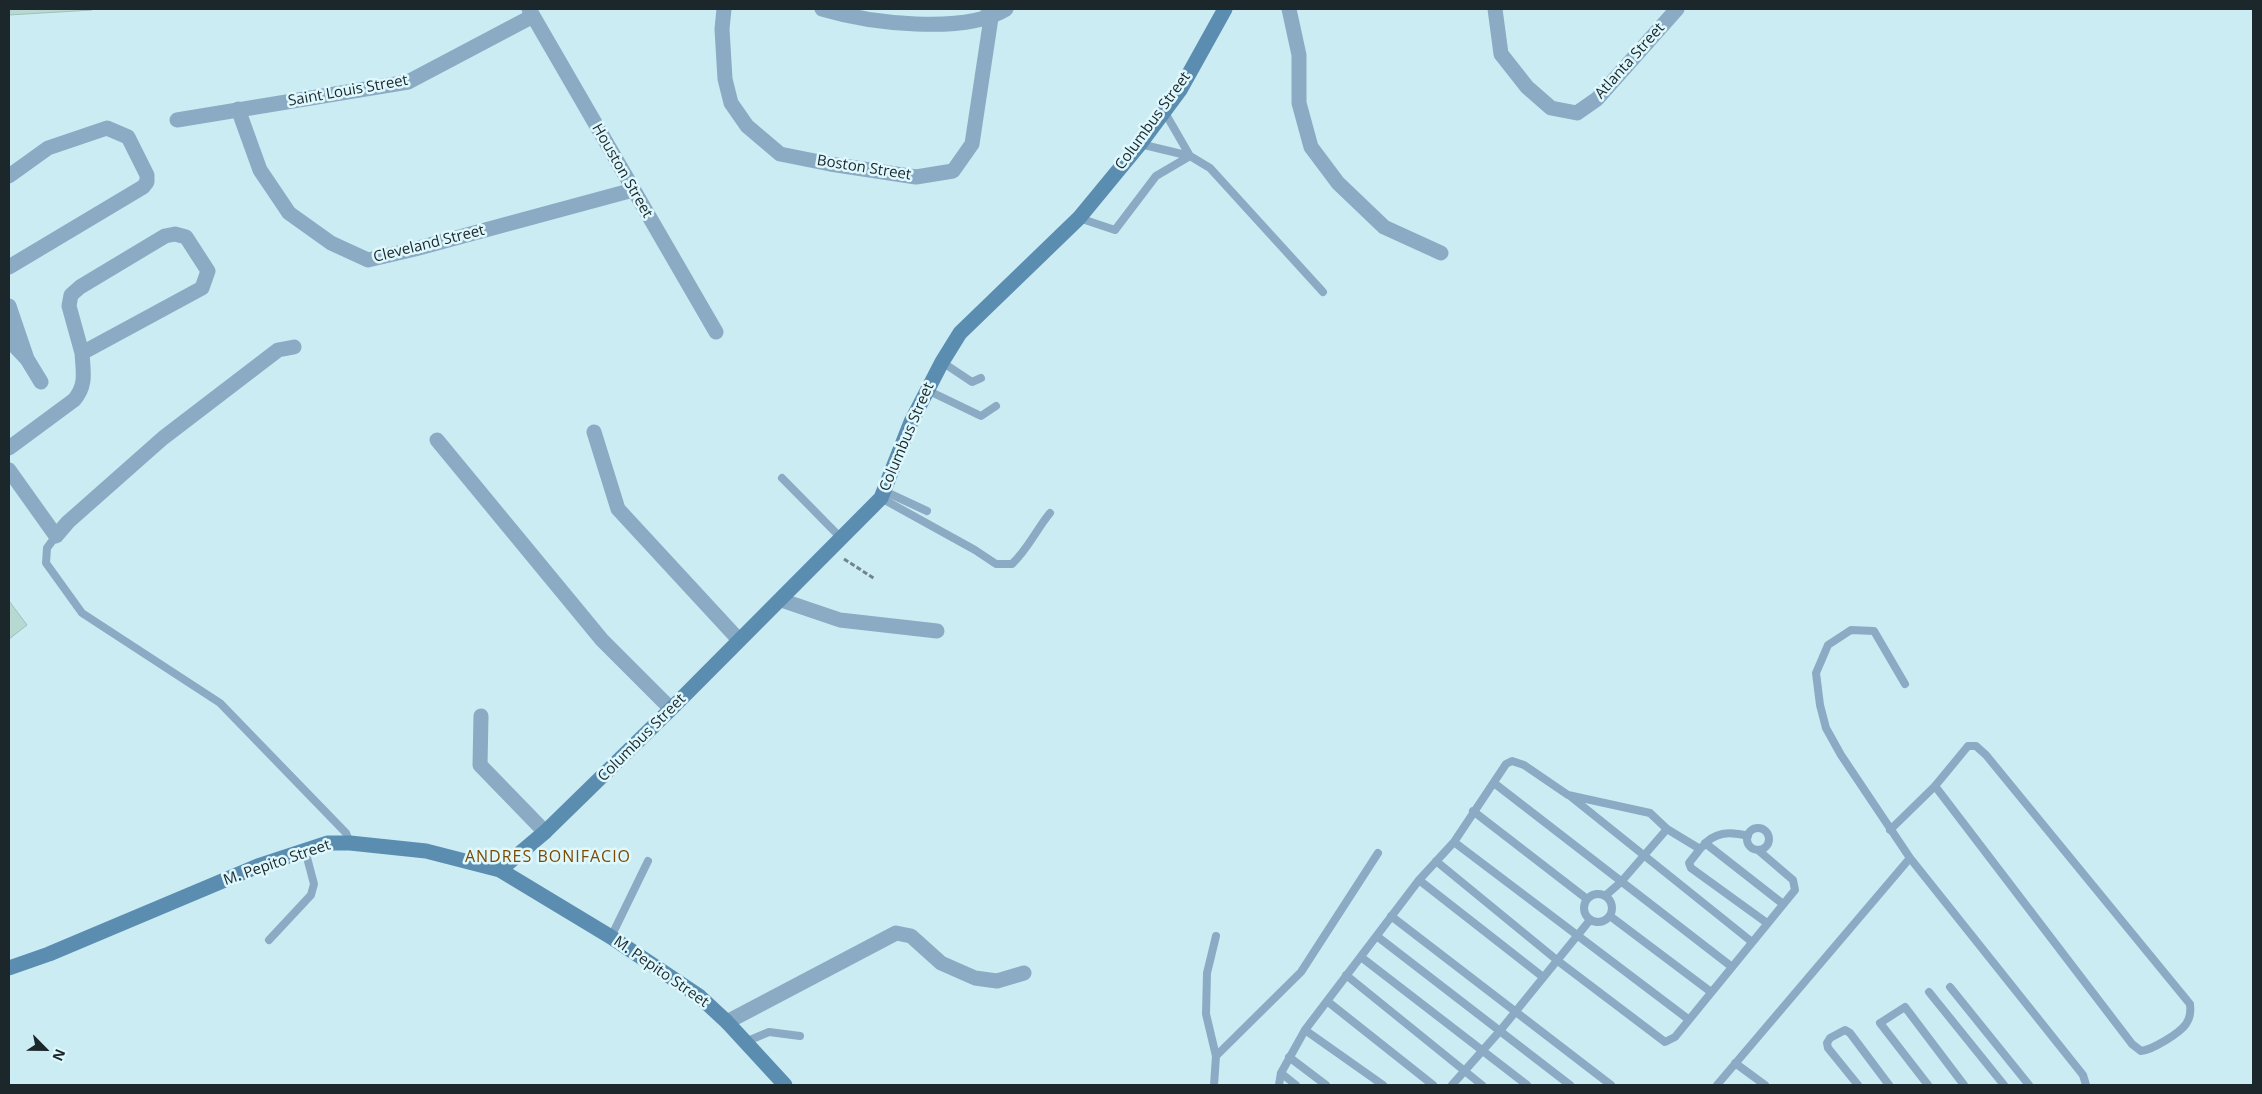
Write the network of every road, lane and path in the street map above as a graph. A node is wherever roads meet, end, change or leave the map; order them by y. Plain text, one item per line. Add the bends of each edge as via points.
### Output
1 (724, 9) edge
2 (822, 9) edge
3 (1006, 9) edge
4 (1225, 9) edge
5 (1289, 9) edge
6 (1495, 9) edge
7 (1678, 9) edge
8 (531, 12) edge
9 (990, 13) edge
10 (238, 109) junction
11 (1164, 111) junction
12 (177, 120) dead end
13 (1140, 144) junction
14 (1190, 156) junction
15 (9, 176) edge
16 (634, 190) junction
17 (1079, 218) junction
18 (1441, 253) dead end
19 (9, 267) edge
20 (1323, 292) dead end
21 (9, 306) edge
22 (716, 332) dead end
23 (9, 340) edge
24 (294, 348) dead end
25 (82, 353) junction
26 (27, 359) junction
27 (942, 362) junction
28 (981, 378) dead end
29 (41, 382) dead end
30 (927, 390) junction
31 (996, 406) dead end
32 (594, 432) dead end
33 (437, 440) dead end
34 (9, 448) edge
35 (9, 470) edge
36 (782, 478) dead end
37 (882, 495) junction
38 (927, 511) dead end
39 (1050, 513) dead end
40 (56, 536) junction
41 (842, 539) junction
42 (830, 550) junction
43 (875, 579) dead end
44 (781, 600) junction
45 (937, 631) dead end
46 (739, 640) junction
47 (1905, 684) dead end
48 (671, 709) junction
49 (481, 716) dead end
50 (1494, 783) junction
51 (1935, 786) junction
52 (1568, 795) junction
53 (1473, 811) junction
54 (1667, 828) junction
55 (1890, 830) junction
56 (545, 832) junction
57 (1748, 836) junction
58 (1454, 842) junction
59 (350, 843) junction
60 (1702, 846) junction
61 (305, 850) junction
62 (1758, 850) junction
63 (1378, 853) dead end
64 (1643, 857) junction
65 (1910, 858) junction
66 (648, 861) dead end
67 (1436, 861) junction
68 (500, 870) junction
69 (1419, 880) junction
70 (1621, 882) junction
71 (1605, 896) junction
72 (1587, 899) junction
73 (1783, 904) junction
74 (1391, 916) junction
75 (1610, 916) junction
76 (1590, 920) junction
77 (1767, 923) junction
78 (1216, 936) dead end
79 (611, 937) junction
80 (1378, 937) junction
81 (1577, 937) junction
82 (269, 940) dead end
83 (1752, 942) junction
84 (1362, 958) junction
85 (1558, 961) junction
86 (9, 968) edge
87 (1732, 968) junction
88 (1024, 972) dead end
89 (1346, 975) junction
90 (1542, 976) junction
91 (1950, 987) dead end
92 (1711, 992) junction
93 (1929, 992) dead end
94 (1326, 1001) junction
95 (1515, 1010) junction
96 (1688, 1019) junction
97 (727, 1022) junction
98 (1305, 1030) junction
99 (1499, 1032) junction
100 (800, 1036) dead end
101 (744, 1042) junction
102 (1483, 1050) junction
103 (1216, 1056) junction
104 (1289, 1057) junction
105 (1735, 1063) junction
106 (1465, 1072) junction
107 (1281, 1073) junction
108 (784, 1085) edge
109 (1214, 1085) edge
110 (1279, 1085) edge
111 (1296, 1085) edge
112 (1326, 1085) edge
113 (1383, 1085) edge
114 (1433, 1085) edge
115 (1452, 1085) edge
116 (1482, 1085) edge
117 (1527, 1085) edge
118 (1570, 1085) edge
119 (1611, 1085) edge
120 (1717, 1085) edge
121 (1765, 1085) edge
122 (1858, 1085) edge
123 (1889, 1085) edge
124 (1928, 1085) edge
125 (1964, 1085) edge
126 (2004, 1085) edge
127 (2029, 1085) edge
128 (2086, 1085) edge

1 - 9 street, Boston Street via 724,79 731,103 747,126 780,154 916,177 953,171 972,144
2 - 9 street via 866,20 932,24
3 - 9 street
4 - 11 street, Columbus Street via 1180,90
5 - 18 street via 1299,55 1299,103 1311,146 1338,183 1384,227
6 - 7 street, Atlanta Street via 1501,54 1527,87 1551,108 1577,113 1597,99
8 - 10 street, Saint Louis Street via 408,82
8 - 16 street, Houston Street
10 - 12 street, Saint Louis Street
10 - 16 street, Cleveland Street via 260,170 289,213 332,243 368,260
11 - 13 street, Columbus Street
11 - 14 lane
13 - 14 lane
13 - 17 street, Columbus Street
14 - 17 lane via 1156,176 1115,230
14 - 20 lane via 1210,168
15 - 19 street via 48,148 107,128 128,137 147,175 143,187
16 - 22 street, Houston Street
17 - 27 street, Columbus Street via 960,333
21 - 26 street
23 - 26 street
24 - 40 street via 278,350 163,438
25 - 25 street via 69,306 71,295 166,236 186,237 208,271 202,288
25 - 34 street via 82,392
26 - 29 street
27 - 28 lane via 972,382
27 - 30 street, Columbus Street
30 - 31 lane via 981,416
30 - 37 street, Columbus Street
32 - 46 street via 618,509
33 - 48 street via 602,640
35 - 40 street
36 - 41 lane
37 - 38 lane
37 - 39 lane via 996,564 1012,564 1025,551
37 - 41 street, Columbus Street
40 - 59 lane via 47,548 46,563 82,613 220,703 346,834
41 - 42 street, Columbus Street
42 - 43 path
42 - 44 street, Columbus Street
44 - 45 street via 840,620
44 - 46 street, Columbus Street
46 - 48 street, Columbus Street
47 - 55 lane via 1874,630 1851,630 1828,645 1816,673 1826,728
48 - 56 street, Columbus Street
49 - 56 street via 479,762 482,769
50 - 52 lane via 1506,764 1512,761 1524,764
50 - 53 lane
50 - 70 lane
51 - 51 lane via 1968,746 1976,746 1986,755 2190,1004 2191,1013 2186,1024 2150,1050 2142,1051 2132,1044
51 - 55 lane
52 - 54 lane via 1642,810
52 - 64 lane
53 - 58 lane
53 - 72 lane
54 - 60 lane
54 - 64 lane
55 - 65 lane
56 - 68 street, Columbus Street
57 - 60 lane via 1734,832 1721,834 1709,838
57 - 62 lane via 1749,846
57 - 62 lane via 1758,828 1768,834 1768,844
58 - 67 lane
58 - 81 lane
59 - 61 street, M. Pepito Street via 328,843
59 - 68 street, M. Pepito Street via 426,851
60 - 73 lane
60 - 77 lane via 1689,863 1691,868
61 - 82 lane via 314,884 311,895
61 - 86 street, M. Pepito Street
62 - 73 lane via 1793,880 1794,890
63 - 103 lane via 1301,972
64 - 70 lane
64 - 83 lane
65 - 105 lane
65 - 128 lane via 2083,1075
66 - 79 lane
67 - 69 lane
67 - 85 lane
68 - 79 street, M. Pepito Street
69 - 74 lane
69 - 90 lane
70 - 71 lane
70 - 87 lane
71 - 72 lane via 1595,894
71 - 75 lane via 1612,908
72 - 76 lane via 1584,913
73 - 77 lane
74 - 80 lane
74 - 95 lane
75 - 76 lane via 1598,923
75 - 92 lane
76 - 81 lane
77 - 83 lane
78 - 103 lane via 1206,973 1206,1014
79 - 97 street, M. Pepito Street via 699,996
80 - 84 lane
80 - 99 lane
81 - 85 lane
81 - 96 lane
83 - 87 lane
84 - 89 lane
84 - 102 lane
85 - 90 lane
85 - 96 lane via 1665,1042 1675,1037
87 - 92 lane
88 - 97 street via 997,981 975,978 941,964 911,936 896,934
89 - 94 lane
89 - 106 lane
90 - 95 lane
91 - 127 lane
92 - 96 lane
93 - 126 lane
94 - 98 lane
94 - 114 lane
95 - 99 lane
95 - 119 lane
97 - 101 street, M. Pepito Street
98 - 104 lane
98 - 113 lane
99 - 102 lane
99 - 118 lane
100 - 101 lane via 769,1032
101 - 108 street, M. Pepito Street
102 - 106 lane
102 - 117 lane
103 - 109 lane
104 - 107 lane
104 - 112 lane
105 - 120 lane
105 - 121 lane
106 - 115 lane
106 - 116 lane
107 - 110 lane
107 - 111 lane
122 - 123 lane via 1826,1043 1845,1030
124 - 125 lane via 1880,1023 1905,1007

